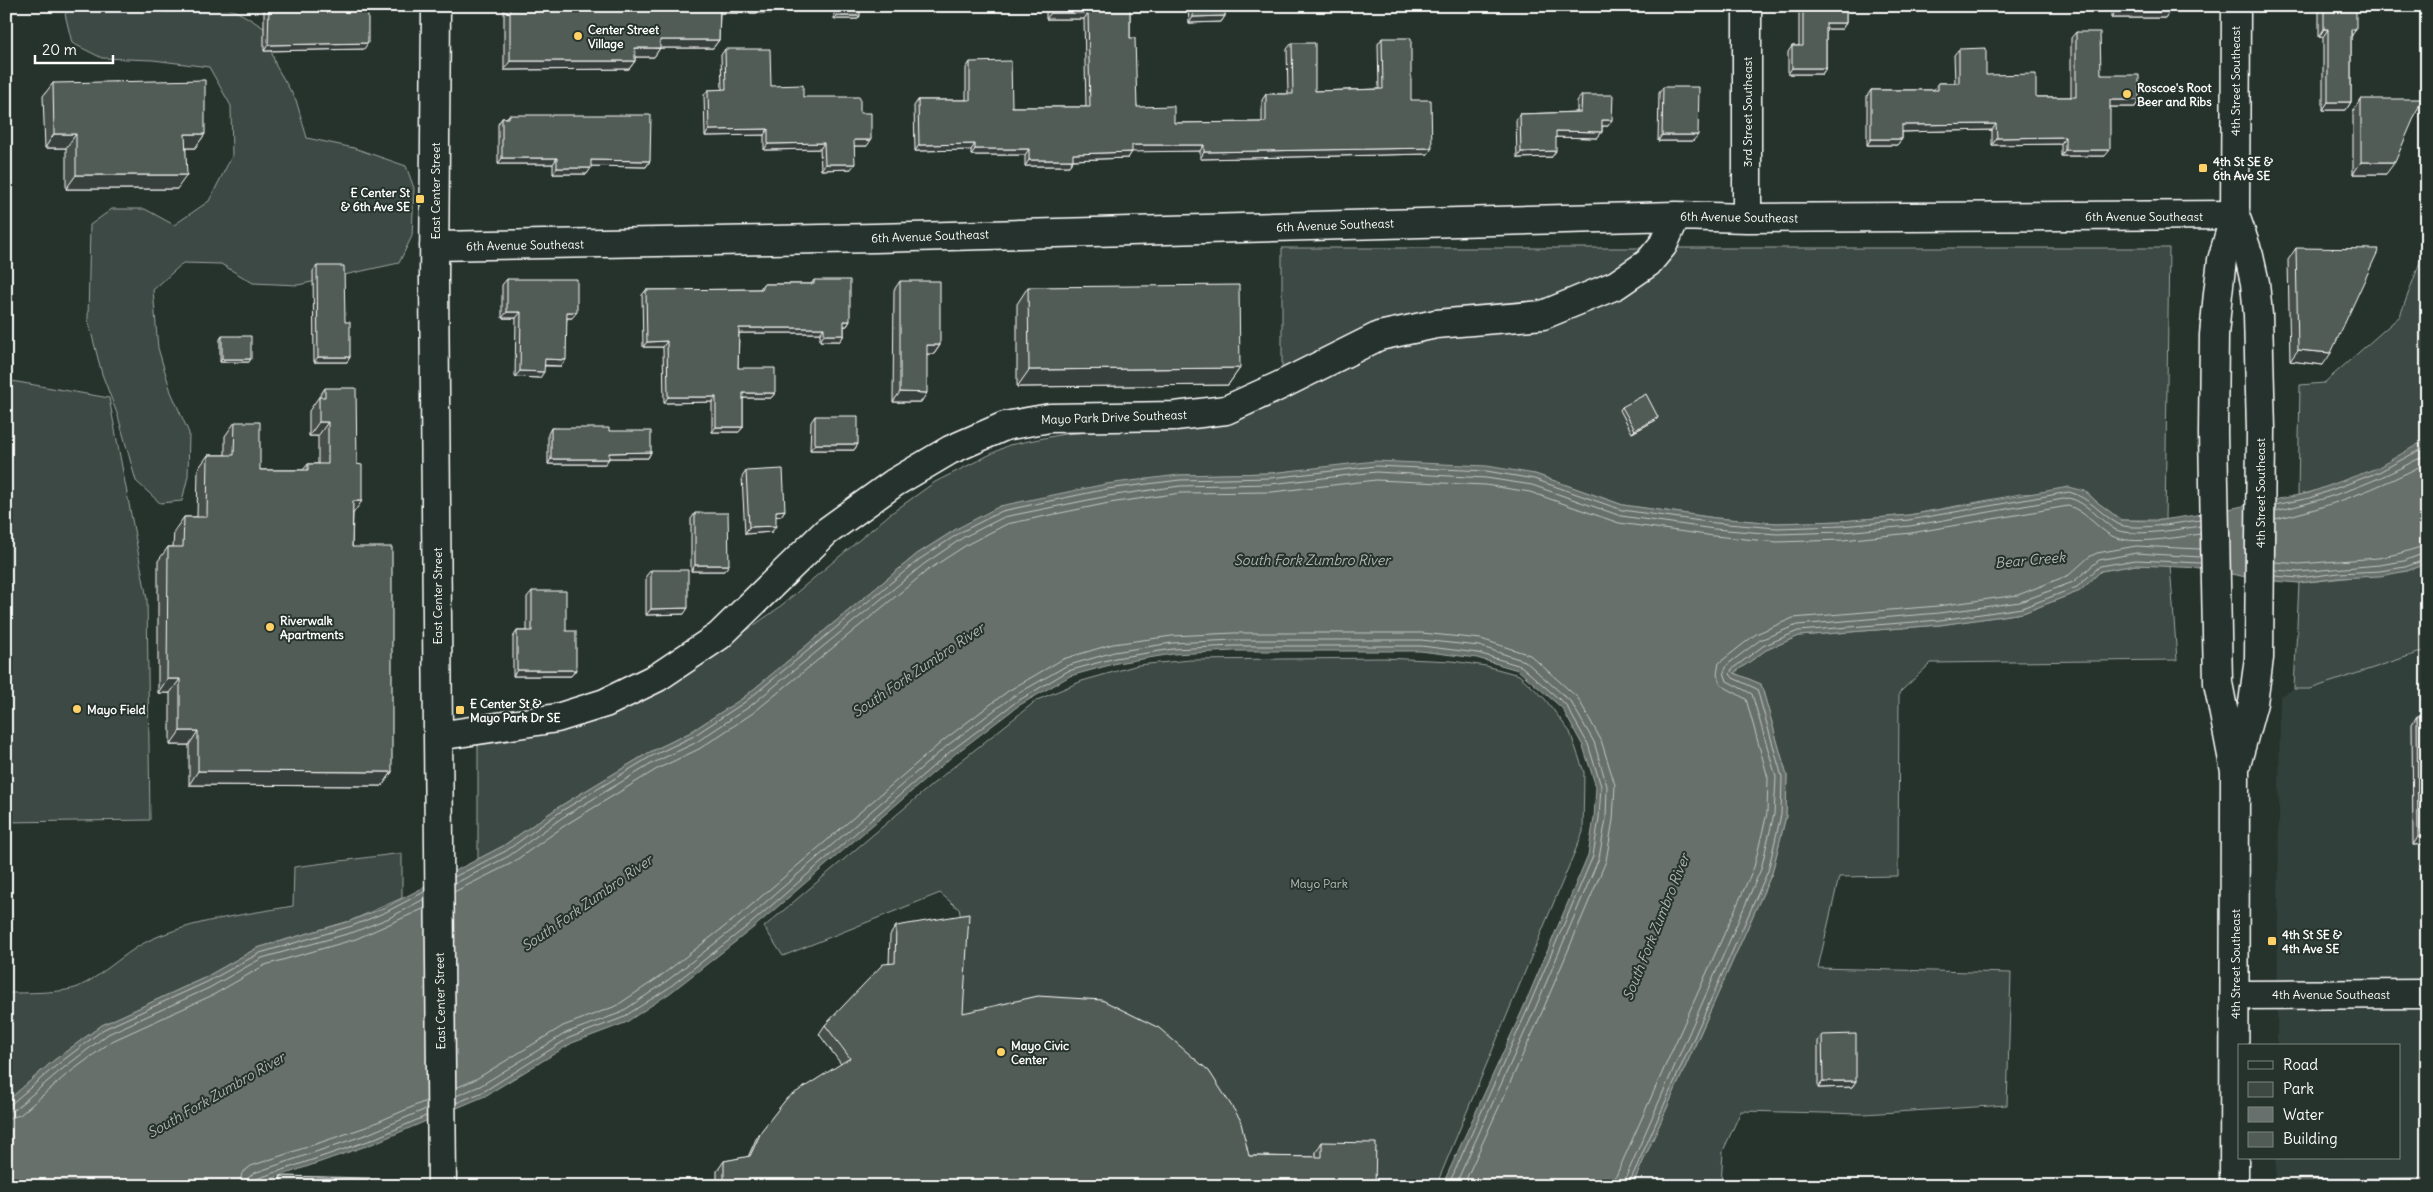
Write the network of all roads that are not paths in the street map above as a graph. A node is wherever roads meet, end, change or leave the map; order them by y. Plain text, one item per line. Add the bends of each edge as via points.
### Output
1 (436, 6) edge
2 (1747, 6) edge
3 (2236, 6) edge
4 (2235, 215) junction
5 (1676, 216) junction
6 (1747, 218) junction
7 (434, 246) junction
8 (438, 736) junction
9 (2235, 771) junction
10 (2427, 994) edge
11 (2236, 995) junction
12 (442, 1186) edge
13 (2234, 1186) edge

1 - 7 street, East Center Street
2 - 6 street, 3rd Street Southeast
3 - 4 street, 4th Street Southeast
4 - 6 street, 6th Avenue Southeast
4 - 9 street, 4th Street Southeast via 2222,260 2218,293 2213,433 2217,658 2222,708
4 - 9 street, 4th Street Southeast via 2255,282 2261,430 2259,658 2253,703
5 - 6 street, 6th Avenue Southeast
5 - 7 street, 6th Avenue Southeast
5 - 8 street, Mayo Park Drive Southeast via 1663,245 1648,263 1616,285 1543,314 1436,324 1379,336 1226,410 1175,416 1050,418 1005,426 950,450 894,483 826,532 720,636 658,677 605,703 557,718
7 - 8 street, East Center Street
8 - 12 street, East Center Street
9 - 11 street, 4th Street Southeast
10 - 11 street, 4th Avenue Southeast
11 - 13 street, 4th Street Southeast

